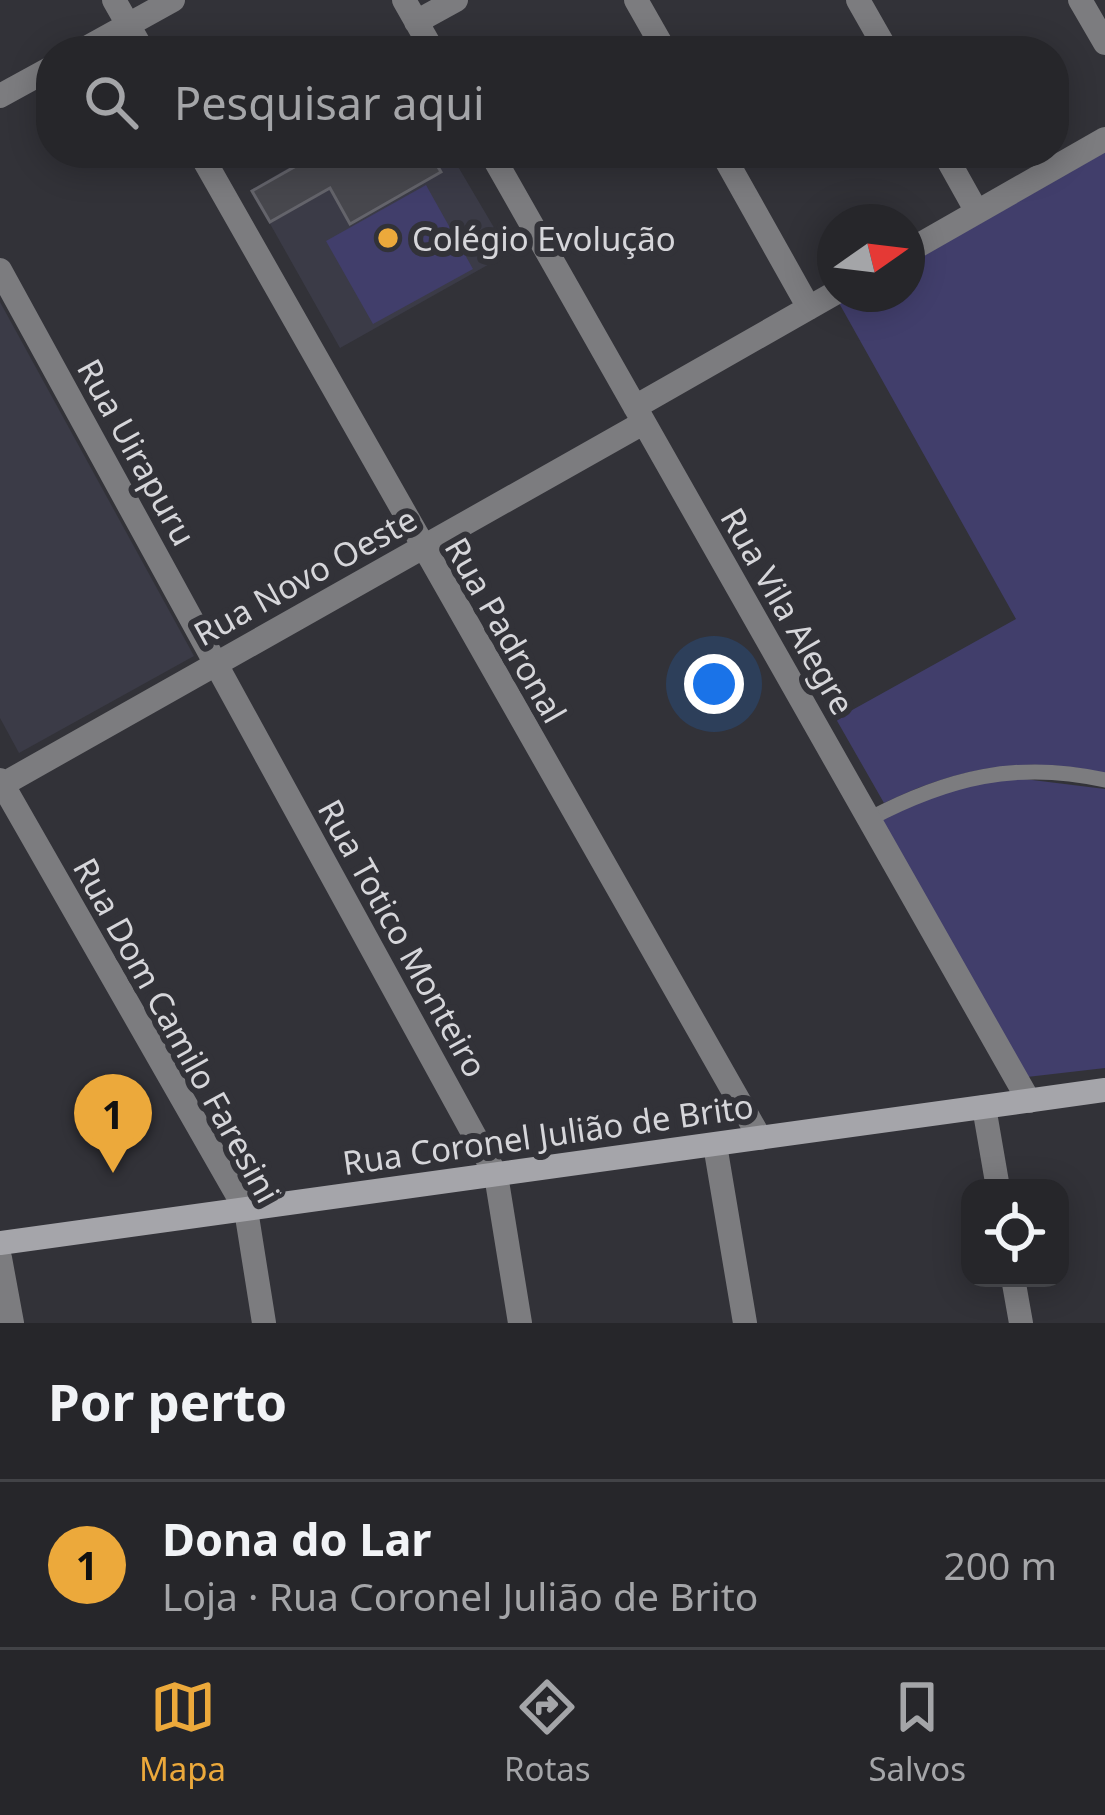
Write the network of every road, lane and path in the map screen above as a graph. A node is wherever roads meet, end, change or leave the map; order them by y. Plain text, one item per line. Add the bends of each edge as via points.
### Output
1 (114, 0) edge
2 (173, 0) edge
3 (456, 0) edge
4 (636, 0) edge
5 (858, 0) edge
6 (1080, 0) edge
7 (410, 11) edge
8 (128, 25) junction
9 (108, 36) edge
10 (134, 36) edge
11 (656, 36) edge
12 (878, 36) edge
13 (1105, 43) edge
14 (36, 76) edge
15 (0, 96) edge
16 (1105, 139) edge
17 (1069, 160) edge
18 (208, 168) edge
19 (499, 168) edge
20 (730, 168) edge
21 (952, 168) edge
22 (1054, 168) edge
23 (977, 212) junction
24 (925, 242) edge
25 (0, 270) edge
26 (817, 303) edge
27 (808, 308) junction
28 (639, 415) junction
29 (421, 549) junction
30 (216, 665) junction
31 (1105, 779) edge
32 (1, 784) edge
33 (868, 819) junction
34 (1105, 1090) edge
35 (1029, 1101) junction
36 (984, 1107) junction
37 (760, 1138) junction
38 (715, 1144) junction
39 (496, 1175) junction
40 (996, 1179) edge
41 (246, 1210) junction
42 (0, 1243) edge
43 (0, 1258) edge
44 (1015, 1287) edge
45 (12, 1323) edge
46 (264, 1323) edge
47 (520, 1323) edge
48 (745, 1323) edge
49 (1021, 1323) edge

1 - 8 street
2 - 8 street
3 - 7 street
4 - 11 street
5 - 12 street
6 - 13 street
8 - 9 street
8 - 10 street
14 - 15 street
16 - 17 street
18 - 29 street, Rua Padronal
19 - 28 street, Rua Vila Alegre
20 - 27 street
21 - 23 street
22 - 23 street
23 - 24 street
25 - 30 street, Rua Uirapuru
26 - 27 street, Rua Novo Oeste
27 - 28 street, Rua Novo Oeste
28 - 29 street, Rua Novo Oeste
28 - 33 street, Rua Vila Alegre
29 - 30 street, Rua Novo Oeste
29 - 37 street, Rua Padronal
30 - 32 street, Rua Novo Oeste
30 - 39 street, Rua Totico Monteiro
31 - 33 lane via 1042,770 974,775
32 - 41 street, Rua Dom Camilo Faresini
33 - 35 street, Rua Vila Alegre
34 - 35 street, Rua Coronel Julião de Brito
35 - 36 street, Rua Coronel Julião de Brito
36 - 37 street, Rua Coronel Julião de Brito
36 - 40 street
37 - 38 street, Rua Coronel Julião de Brito
38 - 39 street, Rua Coronel Julião de Brito
38 - 48 street
39 - 41 street, Rua Coronel Julião de Brito
39 - 47 street, Rua Totico Monteiro
41 - 42 street, Rua Coronel Julião de Brito
41 - 46 street, Rua Dom Camilo Faresini
43 - 45 street
44 - 49 street

